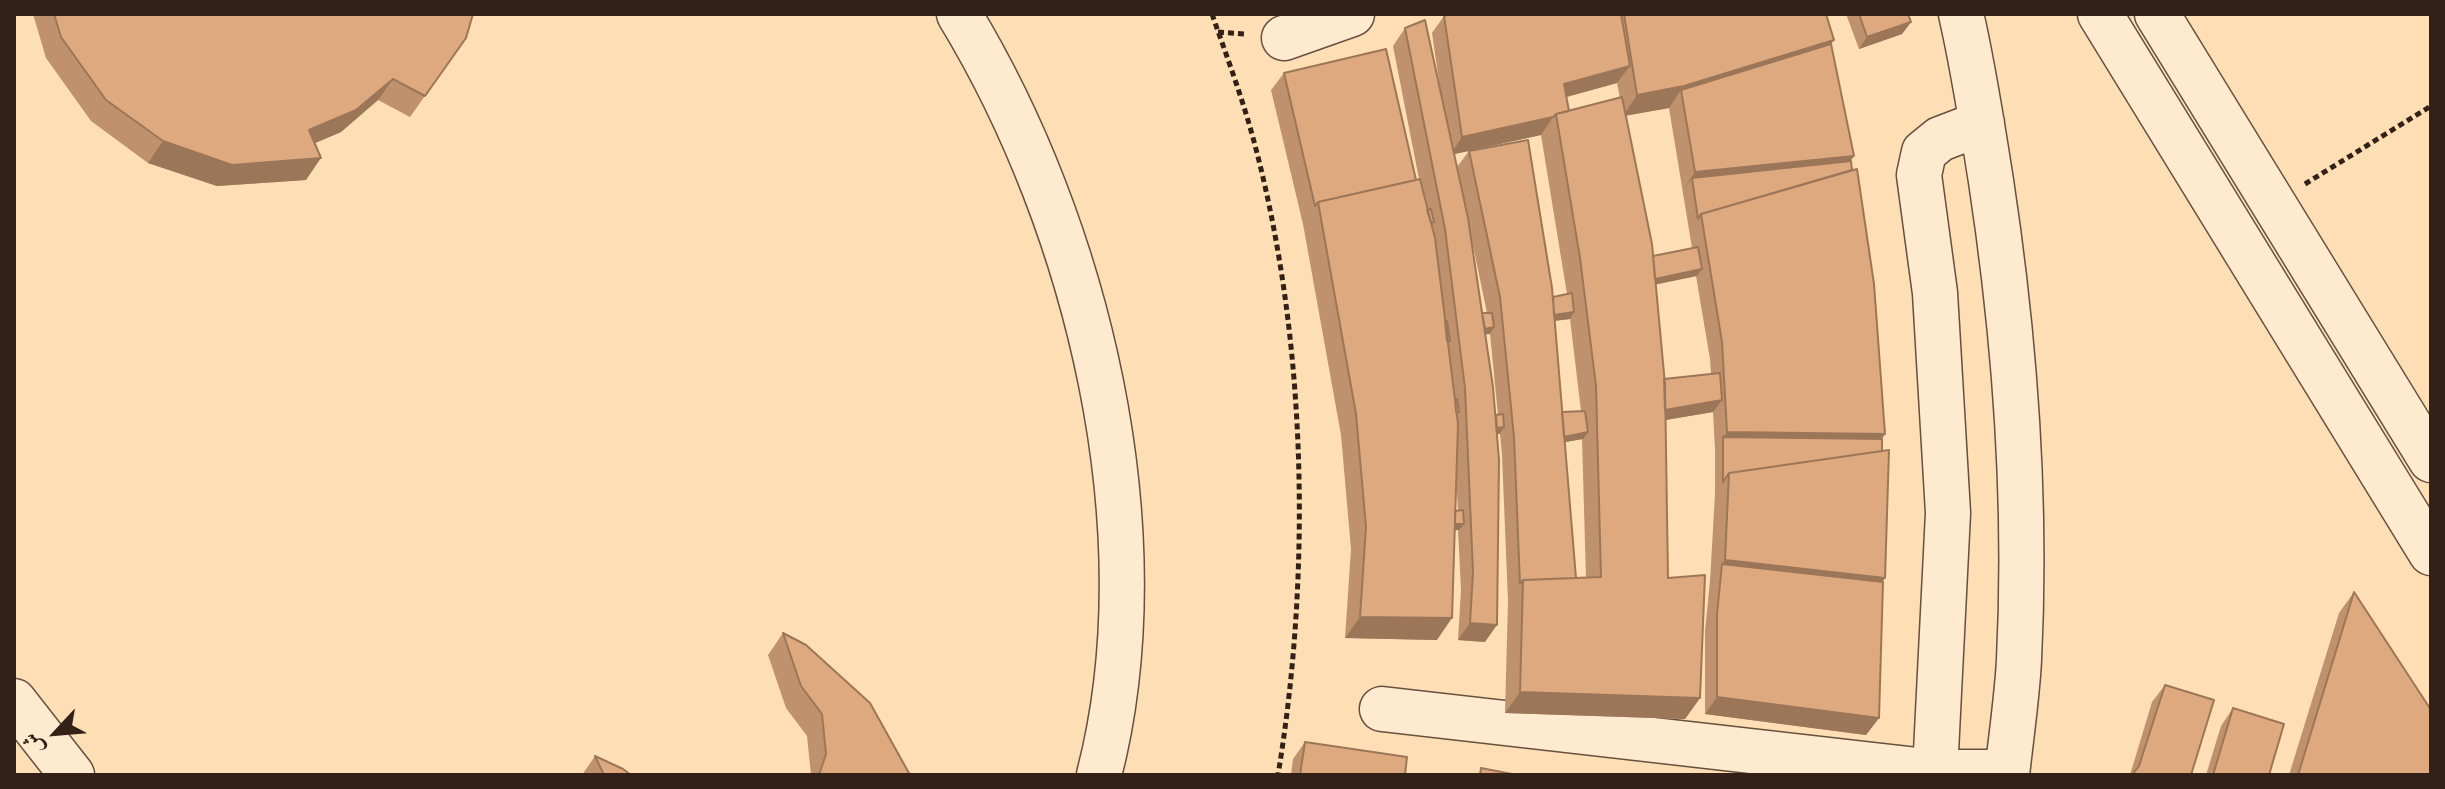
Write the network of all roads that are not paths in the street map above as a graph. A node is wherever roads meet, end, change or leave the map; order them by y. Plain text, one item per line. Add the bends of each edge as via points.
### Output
1 (959, 14) edge
2 (1352, 14) edge
3 (1961, 14) edge
4 (2100, 14) edge
5 (2157, 14) edge
6 (1284, 38) dead end
7 (1982, 123) junction
8 (2431, 460) edge
9 (2431, 553) edge
10 (14, 701) edge
11 (1382, 709) dead end
12 (1935, 772) junction
13 (2007, 774) edge
14 (72, 775) edge
15 (1099, 775) edge

1 - 15 lane via 1035,165 1064,245 1097,368 1119,512 1123,588 1119,664
2 - 6 lane
3 - 7 lane
4 - 9 lane
5 - 8 lane
7 - 12 lane via 1940,139 1924,152 1919,175 1935,293 1948,513
7 - 13 lane via 2011,340 2018,448 2018,662
10 - 14 lane
11 - 12 lane
12 - 13 lane

